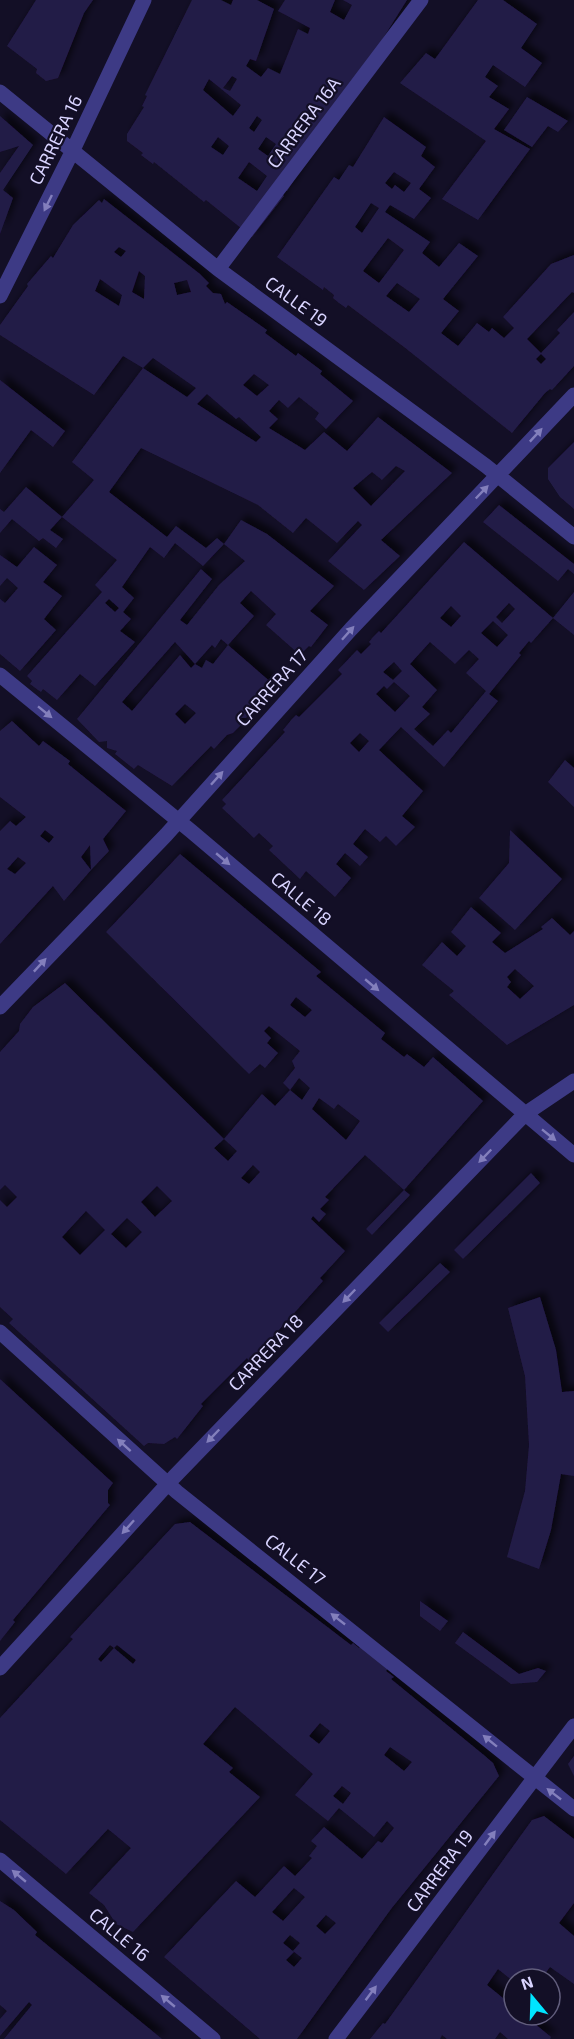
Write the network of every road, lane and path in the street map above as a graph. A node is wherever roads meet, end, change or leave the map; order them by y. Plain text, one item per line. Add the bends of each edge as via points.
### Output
1 (144, 0) edge
2 (421, 0) edge
3 (0, 92) edge
4 (74, 150) junction
5 (218, 269) junction
6 (0, 296) edge
7 (574, 395) edge
8 (498, 475) junction
9 (574, 537) edge
10 (0, 675) edge
11 (178, 821) junction
12 (0, 1007) edge
13 (574, 1081) edge
14 (525, 1114) junction
15 (574, 1155) edge
16 (0, 1332) edge
17 (168, 1484) junction
18 (0, 1668) edge
19 (574, 1726) edge
20 (535, 1778) junction
21 (574, 1809) edge
22 (0, 1860) edge
23 (213, 2039) edge
24 (336, 2039) edge

1 - 4 street, CARRERA 16
2 - 5 street, CARRERA 16A
3 - 4 street, CALLE 19
4 - 5 street, CALLE 19
4 -> 6 street, CARRERA 16
5 - 8 street, CALLE 19
8 -> 7 street, CARRERA 17
8 - 9 street, CALLE 19
11 -> 8 street, CARRERA 17 via 351,629
10 -> 11 street, CALLE 18
12 -> 11 street, CARRERA 17
11 -> 14 street, CALLE 18
13 - 14 street, CARRERA 18
14 -> 15 street, CALLE 18
14 -> 17 street, CARRERA 18
17 -> 16 street, CALLE 17
17 -> 18 street, CARRERA 18
20 -> 17 street, CALLE 17
19 - 20 street, CARRERA 19
21 -> 20 street, CALLE 17
24 -> 20 street, CARRERA 19
23 -> 22 street, CALLE 16

